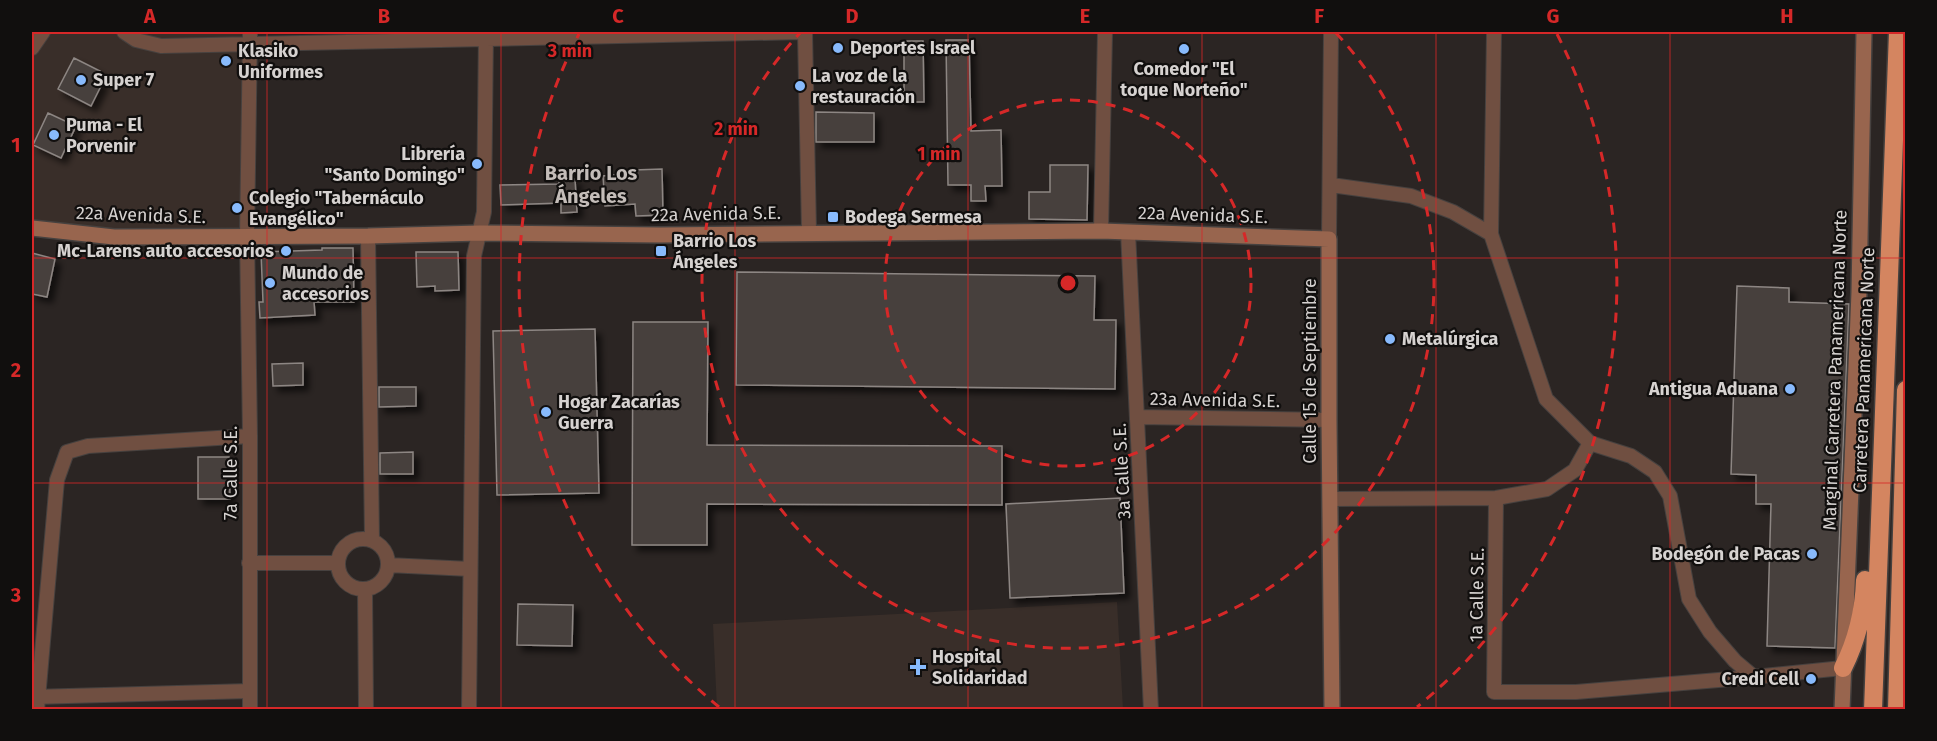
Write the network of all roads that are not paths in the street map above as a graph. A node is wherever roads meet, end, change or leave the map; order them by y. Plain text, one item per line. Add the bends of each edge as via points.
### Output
1 (43, 32) edge
2 (123, 32) edge
3 (803, 32) edge
4 (1104, 32) edge
5 (1331, 32) edge
6 (1494, 32) edge
7 (1864, 32) edge
8 (1898, 32) edge
9 (486, 36) edge
10 (250, 38) edge
11 (32, 48) edge
12 (1331, 185) junction
13 (32, 228) edge
14 (1101, 231) junction
15 (809, 232) junction
16 (1128, 232) junction
17 (480, 233) junction
18 (1491, 234) junction
19 (247, 236) junction
20 (368, 236) junction
21 (1329, 239) junction
22 (1905, 390) edge
23 (1137, 417) junction
24 (1329, 420) junction
25 (250, 436) junction
26 (1590, 443) junction
27 (1904, 469) edge
28 (1882, 470) junction
29 (1496, 498) junction
30 (1330, 499) junction
31 (372, 540) junction
32 (249, 563) junction
33 (337, 563) junction
34 (388, 565) junction
35 (470, 569) junction
36 (365, 589) junction
37 (1843, 668) junction
38 (1754, 677) junction
39 (1902, 678) edge
40 (250, 691) junction
41 (36, 701) edge
42 (250, 710) edge
43 (366, 710) edge
44 (469, 710) edge
45 (1151, 710) edge
46 (1332, 710) edge
47 (1842, 710) edge
48 (1873, 710) edge
49 (1897, 710) edge

1 - 11 street
2 - 10 street via 136,40 161,46
3 - 9 street
3 - 15 street
4 - 14 street
5 - 12 street, Calle 15 de Septiembre
6 - 18 street
7 - 37 street, Marginal Carretera Panamericana Norte
8 - 28 highway, Carretera Panamericana Norte
9 - 10 street
9 - 17 street via 484,212
10 - 19 street, 7a Calle S.E.
12 - 18 street via 1411,196 1454,212
12 - 21 street, Calle 15 de Septiembre
13 - 19 street, 22a Avenida S.E. via 114,237
14 - 15 street, 22a Avenida S.E.
14 - 16 street, 22a Avenida S.E.
15 - 17 street, 22a Avenida S.E.
16 - 21 street, 22a Avenida S.E.
16 - 23 street, 3a Calle S.E.
17 - 20 street, 22a Avenida S.E.
17 - 35 street via 474,256
18 - 26 street via 1546,399
19 - 20 street, 22a Avenida S.E.
19 - 25 street, 7a Calle S.E.
20 - 31 street
21 - 24 street, Calle 15 de Septiembre
22 - 27 highway
23 - 24 street, 23a Avenida S.E.
23 - 45 street, 3a Calle S.E.
24 - 30 street, Calle 15 de Septiembre
25 - 32 street, 7a Calle S.E.
25 - 41 street via 88,446 67,452 57,480
26 - 29 street via 1575,470 1547,489
26 - 38 street via 1631,456 1655,472 1670,496 1689,599 1710,632
27 - 28 street
27 - 39 highway
28 - 37 highway via 1869,507 1864,603 1855,645
28 - 48 highway, Carretera Panamericana Norte
29 - 30 street
29 - 38 street, 1a Calle S.E. via 1494,692 1576,692
30 - 46 street, Calle 15 de Septiembre
31 - 33 street via 362,538 345,545
31 - 34 street via 384,550
32 - 33 street
32 - 40 street, 7a Calle S.E.
33 - 36 street via 345,582
34 - 35 street
34 - 36 street via 381,581
35 - 44 street
36 - 43 street
37 - 38 street
37 - 47 street, Marginal Carretera Panamericana Norte
39 - 49 highway
40 - 41 street
40 - 42 street, 7a Calle S.E.

